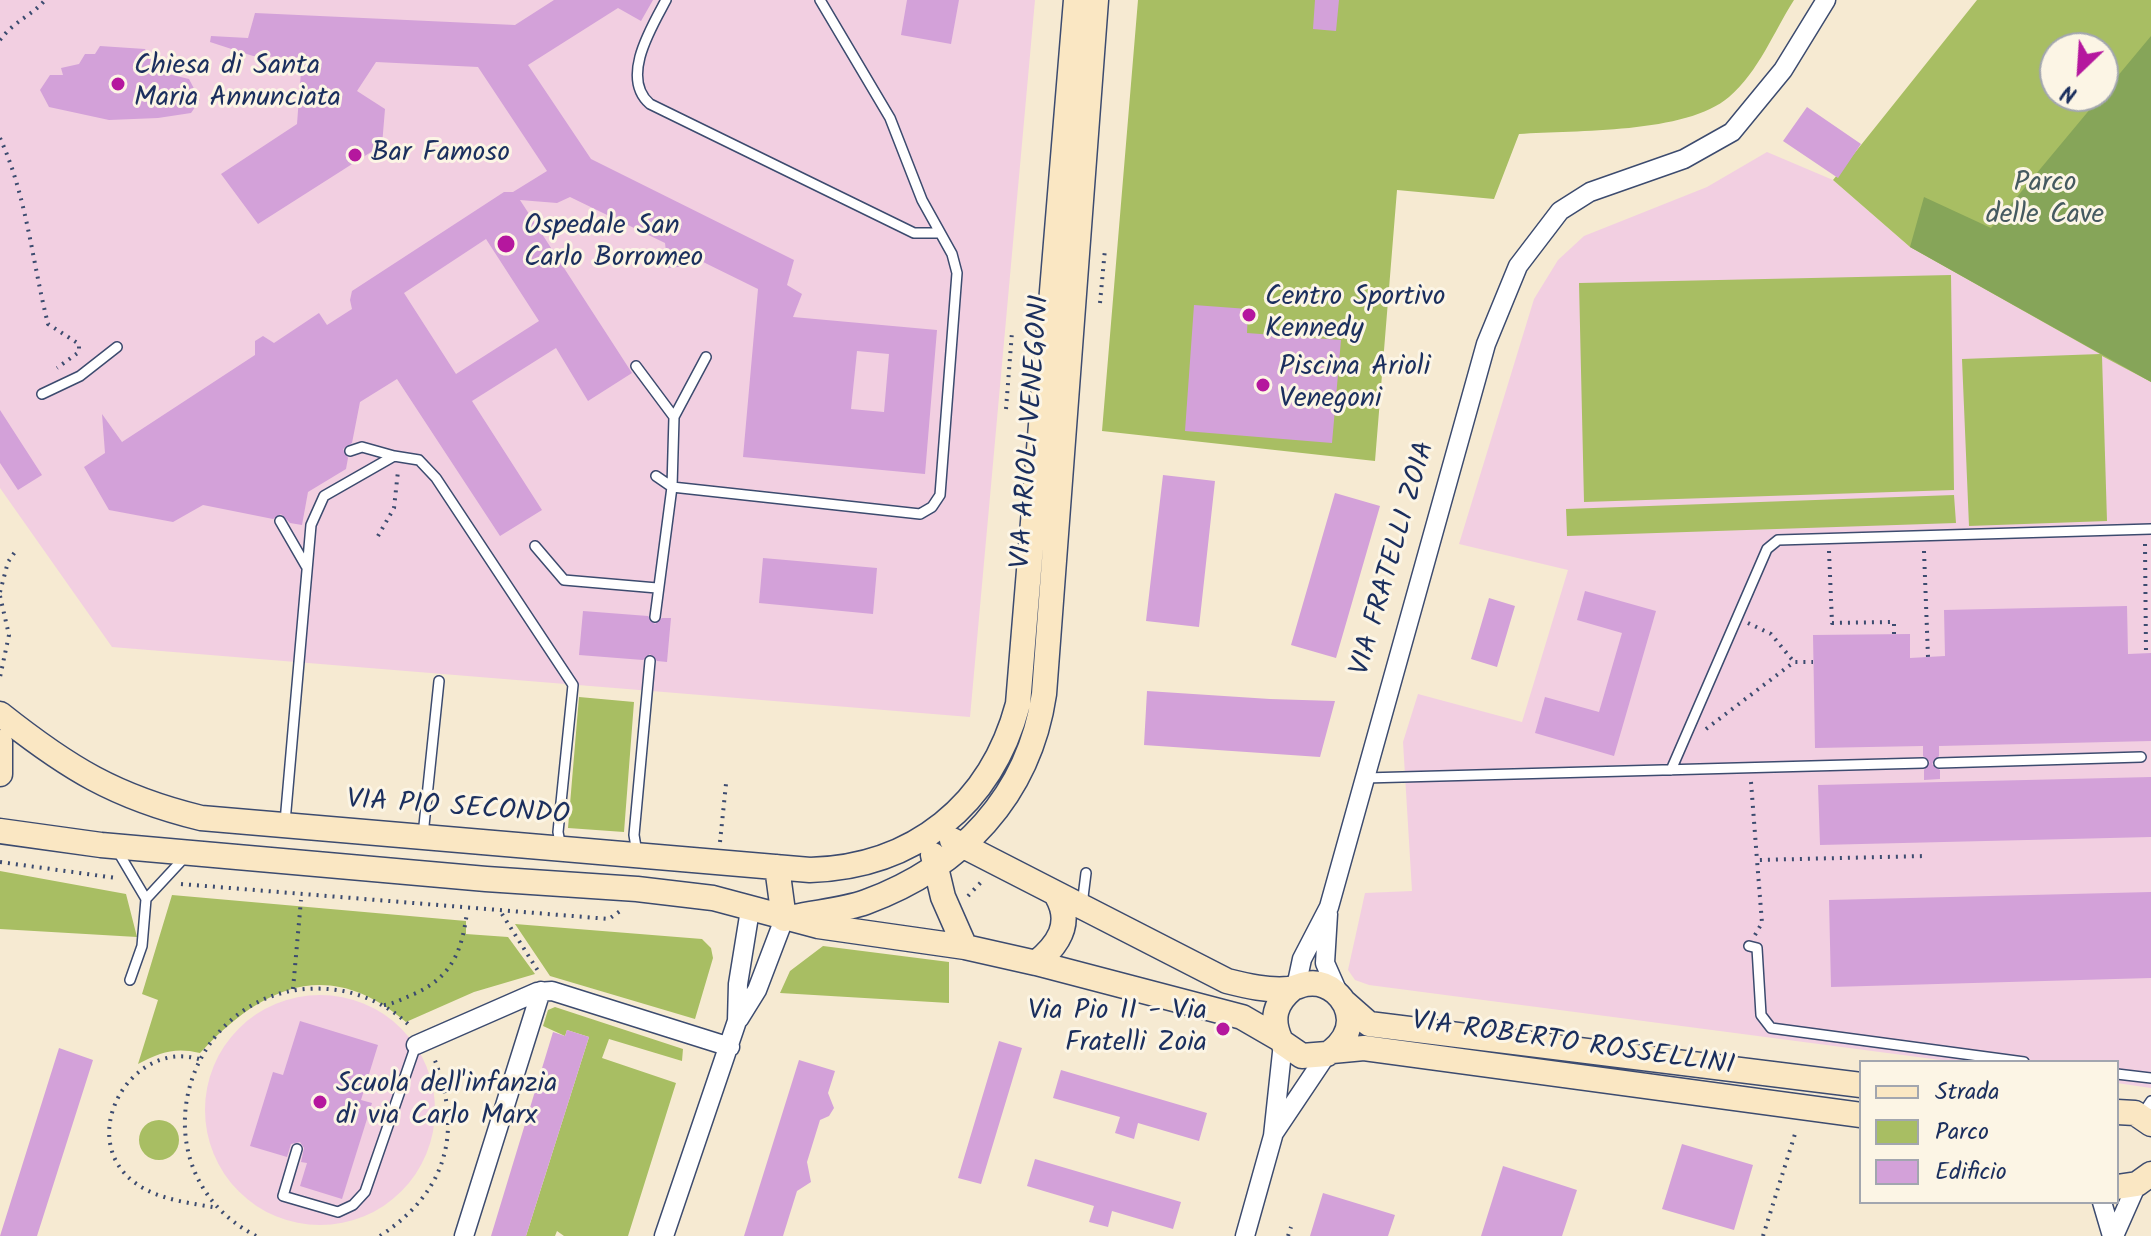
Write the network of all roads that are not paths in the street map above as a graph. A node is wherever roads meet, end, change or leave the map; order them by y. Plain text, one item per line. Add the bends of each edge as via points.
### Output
1 (666, 0) edge
2 (820, 0) edge
3 (1076, 0) edge
4 (1096, 0) edge
5 (1826, 0) edge
6 (939, 233) junction
7 (117, 347) dead end
8 (706, 357) dead end
9 (636, 366) dead end
10 (42, 394) dead end
11 (674, 417) junction
12 (350, 451) dead end
13 (394, 456) junction
14 (656, 476) dead end
15 (672, 487) junction
16 (280, 521) dead end
17 (2148, 529) edge
18 (535, 546) dead end
19 (307, 568) junction
20 (657, 588) junction
21 (655, 617) dead end
22 (650, 661) dead end
23 (439, 681) dead end
24 (0, 714) edge
25 (0, 742) edge
26 (2141, 757) dead end
27 (1923, 763) dead end
28 (1939, 763) dead end
29 (1671, 770) junction
30 (0, 774) edge
31 (1365, 778) junction
32 (285, 826) junction
33 (0, 831) edge
34 (931, 832) junction
35 (423, 838) junction
36 (963, 844) junction
37 (115, 846) junction
38 (561, 848) junction
39 (190, 853) junction
40 (637, 853) junction
41 (777, 867) junction
42 (935, 869) junction
43 (398, 872) junction
44 (1086, 873) dead end
45 (504, 881) junction
46 (637, 889) junction
47 (1057, 896) junction
48 (146, 899) junction
49 (1329, 907) junction
50 (1082, 909) junction
51 (750, 910) junction
52 (784, 919) junction
53 (1749, 946) road end
54 (965, 947) junction
55 (1036, 963) junction
56 (130, 980) dead end
57 (1294, 988) junction
58 (541, 991) junction
59 (1342, 999) junction
60 (737, 1021) junction
61 (1492, 1037) junction
62 (1281, 1041) junction
63 (419, 1042) joint
64 (730, 1047) junction
65 (1329, 1053) junction
66 (2009, 1060) edge
67 (1490, 1066) junction
68 (2119, 1074) edge
69 (2151, 1078) edge
70 (1859, 1085) edge
71 (1859, 1115) edge
72 (1273, 1136) junction
73 (297, 1149) dead end
74 (2135, 1182) edge
75 (2103, 1204) edge
76 (464, 1236) edge
77 (664, 1236) edge
78 (1245, 1236) edge
79 (2113, 1236) edge

1 - 6 lane via 638,67 638,87 650,104 914,233
2 - 6 lane via 890,118
3 - 34 main road, VIA ARIOLI VENEGONI via 1018,704 1010,735 984,780
4 - 36 main road, VIA ARIOLI VENEGONI via 1039,726 1016,782
5 - 31 street, VIA FRATELLI ZOIA via 1783,70 1732,132 1684,159 1580,198 1560,211 1518,266 1486,344
6 - 15 lane via 957,273 940,495 932,507 920,514
7 - 10 lane via 80,376
8 - 11 lane
9 - 11 lane
11 - 15 lane
12 - 13 lane via 362,447
13 - 19 lane via 324,496 311,525
13 - 38 lane via 419,460 436,478 573,685 558,832
14 - 15 lane
15 - 20 lane
16 - 19 lane
17 - 29 lane via 1778,540 1767,549
18 - 20 lane via 564,580
19 - 32 lane
20 - 21 lane
22 - 40 lane via 634,835
23 - 35 lane
24 - 32 main road, VIA PIO SECONDO via 123,796 201,818
25 - 30 main road
26 - 28 lane
27 - 29 lane
29 - 31 lane
31 - 49 street, VIA FRATELLI ZOIA
32 - 35 main road, VIA PIO SECONDO
32 - 43 main road via 295,842 309,850
33 - 37 main road
34 - 36 main road, VIA ROBERTO ROSSELLINI
34 - 41 main road, VIA PIO SECONDO via 862,866
34 - 42 main road
35 - 38 main road, VIA PIO SECONDO
36 - 42 main road
36 - 47 main road, VIA ROBERTO ROSSELLINI
37 - 39 main road
37 - 48 lane
38 - 40 main road, VIA PIO SECONDO
38 - 45 main road via 546,865
39 - 43 main road
39 - 48 lane
40 - 41 main road, VIA PIO SECONDO
40 - 46 main road
41 - 51 main road
41 - 52 main road
42 - 52 main road via 863,903
42 - 54 main road
43 - 45 main road
44 - 50 lane
45 - 46 main road
46 - 51 main road via 713,898
47 - 50 main road, VIA ROBERTO ROSSELLINI
47 - 55 main road via 1064,921 1061,937
48 - 56 lane via 142,946
49 - 57 street, VIA FRATELLI ZOIA via 1302,959
49 - 59 street, VIA FRATELLI ZOIA via 1325,963
50 - 57 main road, VIA ROBERTO ROSSELLINI via 1227,981 1251,988
51 - 52 main road
51 - 60 street
52 - 54 main road
52 - 60 street via 757,990
53 - 66 lane via 1757,948 1761,1015 1771,1028
54 - 55 main road, VIA ROBERTO ROSSELLINI
55 - 62 main road, VIA ROBERTO ROSSELLINI via 1242,1017
57 - 59 main road, VIA ROBERTO ROSSELLINI via 1318,984
57 - 62 main road, VIA FRATELLI ZOIA via 1276,1009
58 - 63 street
58 - 64 street via 564,993
58 - 76 street
59 - 61 main road, VIA ROBERTO ROSSELLINI via 1369,1024
59 - 65 main road, VIA FRATELLI ZOIA via 1348,1029
60 - 64 street
61 - 67 lane
61 - 70 main road, VIA ROBERTO ROSSELLINI
62 - 65 main road, VIA ROBERTO ROSSELLINI via 1302,1056
62 - 72 street, VIA FRATELLI ZOIA
63 - 73 lane via 365,1192 353,1205 338,1212 283,1196
64 - 77 street
65 - 67 main road, VIA ROBERTO ROSSELLINI via 1364,1048
65 - 72 street, VIA FRATELLI ZOIA
67 - 71 main road, VIA ROBERTO ROSSELLINI
68 - 69 lane
72 - 78 street, VIA FRATELLI ZOIA
74 - 79 street
75 - 79 street

